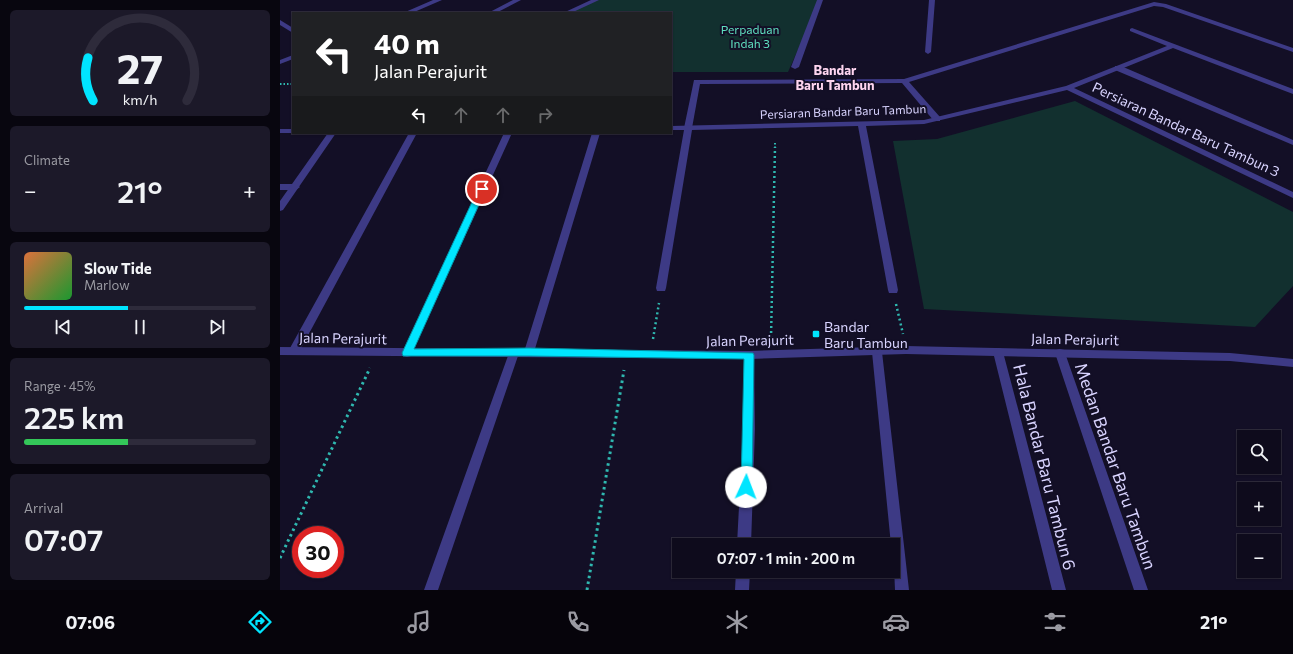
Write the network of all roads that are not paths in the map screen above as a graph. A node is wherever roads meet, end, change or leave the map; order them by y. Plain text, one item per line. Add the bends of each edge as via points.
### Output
1 (439, 0) edge
2 (518, 0) edge
3 (596, 0) edge
4 (820, 0) edge
5 (932, 0) edge
6 (409, 12) edge
7 (493, 12) edge
8 (568, 12) edge
9 (280, 22) edge
10 (292, 30) edge
11 (1132, 30) dead end
12 (1172, 46) junction
13 (1293, 50) edge
14 (928, 52) dead end
15 (292, 57) edge
16 (280, 62) edge
17 (795, 67) dead end
18 (1118, 68) junction
19 (904, 81) junction
20 (1068, 88) junction
21 (1293, 92) edge
22 (937, 119) junction
23 (862, 124) junction
24 (672, 128) edge
25 (688, 128) junction
26 (280, 131) edge
27 (292, 131) edge
28 (331, 134) edge
29 (412, 134) edge
30 (508, 134) edge
31 (596, 134) edge
32 (1293, 143) edge
33 (280, 187) edge
34 (296, 187) junction
35 (1293, 195) edge
36 (280, 208) edge
37 (661, 288) road end
38 (893, 290) road end
39 (280, 351) edge
40 (294, 351) junction
41 (514, 352) junction
42 (529, 352) junction
43 (877, 352) junction
44 (998, 352) junction
45 (407, 353) junction
46 (1060, 353) junction
47 (750, 355) junction
48 (1293, 363) edge
49 (744, 538) edge
50 (743, 578) edge
51 (431, 590) edge
52 (742, 590) edge
53 (902, 590) edge
54 (1059, 590) edge
55 (1141, 590) edge

1 - 6 street
2 - 7 street
3 - 8 street
4 - 17 street
5 - 14 street
9 - 10 street
11 - 12 street
12 - 18 street, Persiaran Bandar Baru Tambun
12 - 21 street
13 - 19 street via 1164,5 1154,4
15 - 16 street
18 - 20 street, Persiaran Bandar Baru Tambun
18 - 32 street
19 - 22 street
19 - 25 street via 697,82
20 - 22 street, Persiaran Bandar Baru Tambun
20 - 35 street, Persiaran Bandar Baru Tambun 3
22 - 23 street, Persiaran Bandar Baru Tambun via 924,122
23 - 25 street, Persiaran Bandar Baru Tambun
23 - 38 street
24 - 25 street, Persiaran Bandar Baru Tambun
25 - 37 street
26 - 27 street
28 - 34 street
29 - 40 street
30 - 45 street
31 - 42 street
33 - 34 street
34 - 36 street
39 - 40 street, Jalan Perajurit
40 - 45 street, Jalan Perajurit
41 - 42 street, Jalan Perajurit
41 - 45 street, Jalan Perajurit
41 - 51 street
42 - 47 street, Jalan Perajurit
43 - 44 street, Jalan Perajurit
43 - 47 street, Jalan Perajurit
43 - 53 street
44 - 46 street, Jalan Perajurit
44 - 54 street, Hala Bandar Baru Tambun 6
46 - 48 street, Jalan Perajurit via 1230,357
46 - 55 street, Medan Bandar Baru Tambun
47 - 49 street
50 - 52 street

